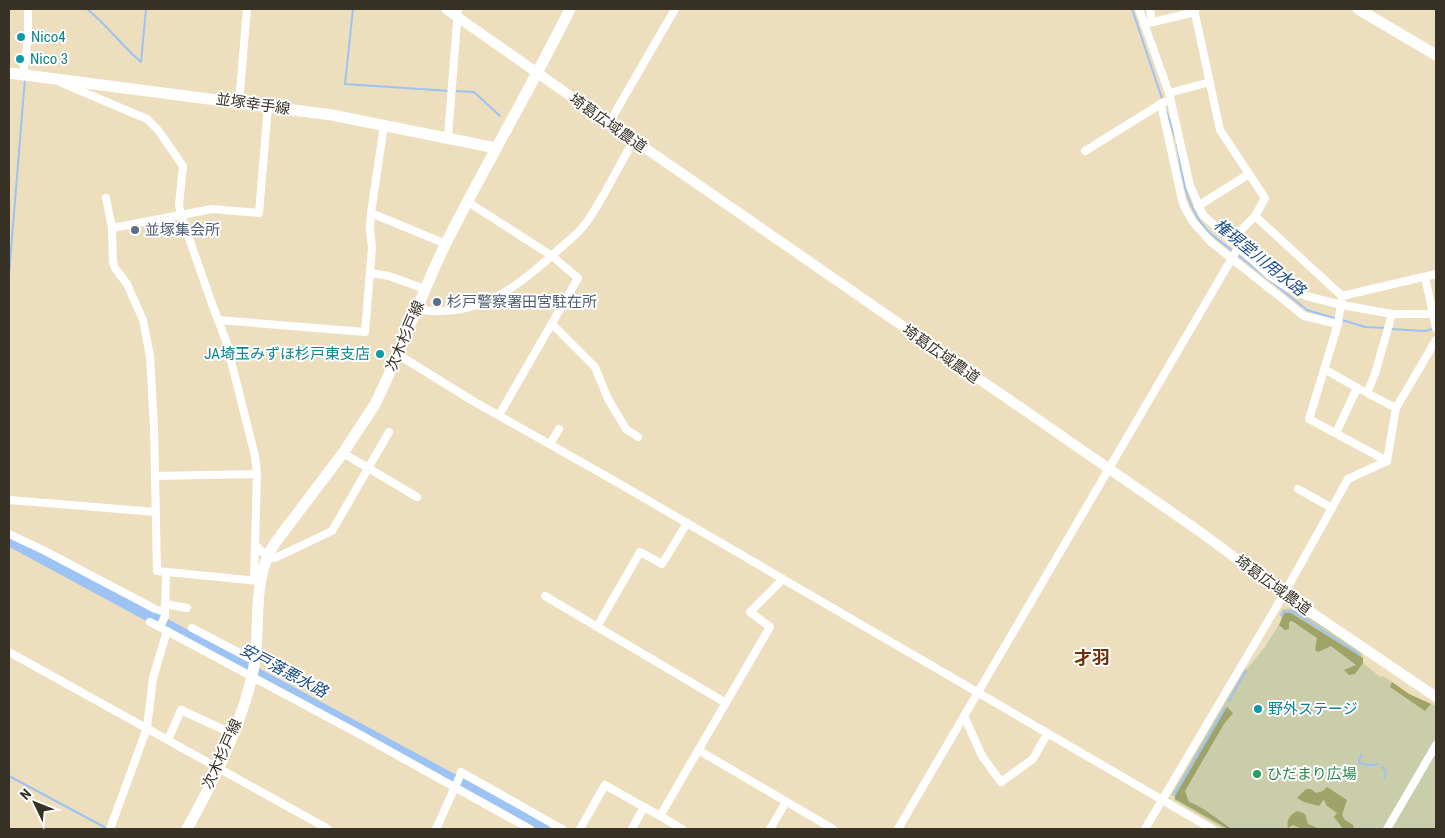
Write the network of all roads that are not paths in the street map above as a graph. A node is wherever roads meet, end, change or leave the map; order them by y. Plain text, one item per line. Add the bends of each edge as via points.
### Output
1 (28, 9) edge
2 (247, 9) edge
3 (446, 9) edge
4 (570, 9) edge
5 (675, 9) edge
6 (1139, 9) edge
7 (1150, 9) edge
8 (1358, 9) edge
9 (1194, 10) edge
10 (458, 13) edge
11 (1148, 23) junction
12 (1436, 55) edge
13 (9, 73) edge
14 (538, 74) junction
15 (23, 75) junction
16 (51, 78) junction
17 (1210, 82) junction
18 (1170, 96) junction
19 (239, 102) junction
20 (1162, 104) junction
21 (268, 106) junction
22 (609, 124) junction
23 (384, 125) junction
24 (448, 138) junction
25 (634, 140) junction
26 (496, 148) junction
27 (1085, 151) dead end
28 (1249, 174) junction
29 (106, 198) dead end
30 (468, 202) junction
31 (1198, 206) junction
32 (371, 214) junction
33 (181, 215) junction
34 (1203, 215) junction
35 (1255, 216) junction
36 (1193, 222) junction
37 (112, 228) junction
38 (1230, 241) junction
39 (446, 244) junction
40 (1238, 248) junction
41 (552, 256) junction
42 (1232, 258) junction
43 (371, 273) junction
44 (1436, 274) edge
45 (1425, 277) junction
46 (425, 289) junction
47 (1342, 296) junction
48 (1342, 305) junction
49 (416, 309) junction
50 (1392, 314) junction
51 (1435, 314) edge
52 (218, 320) junction
53 (552, 324) junction
54 (1338, 324) junction
55 (1436, 328) edge
56 (1436, 340) edge
57 (397, 354) junction
58 (1324, 369) junction
59 (1357, 388) junction
60 (1367, 393) junction
61 (1396, 408) junction
62 (499, 415) junction
63 (559, 429) dead end
64 (389, 432) dead end
65 (1336, 433) junction
66 (638, 437) dead end
67 (550, 444) junction
68 (343, 453) junction
69 (1387, 461) junction
70 (368, 468) junction
71 (1108, 470) junction
72 (257, 474) junction
73 (155, 476) junction
74 (1298, 489) dead end
75 (417, 497) dead end
76 (9, 500) edge
77 (1332, 508) junction
78 (156, 512) junction
79 (687, 523) junction
80 (9, 534) edge
81 (255, 544) junction
82 (267, 556) junction
83 (166, 572) junction
84 (783, 580) junction
85 (257, 581) junction
86 (1284, 594) junction
87 (545, 596) dead end
88 (188, 608) dead end
89 (165, 611) junction
90 (150, 622) dead end
91 (597, 627) junction
92 (192, 628) dead end
93 (163, 629) junction
94 (9, 652) edge
95 (256, 661) junction
96 (252, 677) junction
97 (978, 693) junction
98 (1436, 697) edge
99 (726, 703) junction
100 (964, 716) junction
101 (147, 728) junction
102 (232, 734) junction
103 (1047, 734) junction
104 (168, 740) junction
105 (1436, 745) edge
106 (698, 750) junction
107 (218, 768) junction
108 (455, 786) junction
109 (1162, 800) junction
110 (786, 802) junction
111 (644, 807) junction
112 (660, 816) junction
113 (113, 828) edge
114 (187, 829) edge
115 (328, 829) edge
116 (436, 829) edge
117 (530, 829) edge
118 (562, 829) edge
119 (580, 829) edge
120 (632, 829) edge
121 (682, 829) edge
122 (770, 829) edge
123 (833, 829) edge
124 (898, 829) edge
125 (1145, 829) edge
126 (1212, 829) edge
127 (1386, 829) edge

1 - 15 street
2 - 19 street
3 - 10 street, 埼葛広域農道
4 - 14 main road, 次木杉戸線
5 - 22 street
6 - 11 street
7 - 11 street
8 - 12 main road
9 - 11 street
9 - 17 street
10 - 14 street, 埼葛広域農道
10 - 24 street
11 - 18 street
13 - 15 main road, 並塚幸手線
14 - 22 street, 埼葛広域農道
14 - 26 main road, 次木杉戸線
15 - 16 main road, 並塚幸手線
16 - 19 main road, 並塚幸手線
16 - 33 street via 147,119 158,130 183,166
17 - 18 street
17 - 28 street via 1220,130
18 - 20 street
18 - 31 street via 1190,186
19 - 21 main road, 並塚幸手線
20 - 27 street
20 - 36 street via 1182,200
21 - 23 main road, 並塚幸手線
21 - 33 street via 259,213 212,209
22 - 25 street, 埼葛広域農道
23 - 24 main road, 並塚幸手線
23 - 32 street
24 - 26 main road, 並塚幸手線
25 - 41 street via 585,225
25 - 71 street, 埼葛広域農道
26 - 30 main road, 次木杉戸線
28 - 31 street
28 - 35 street via 1265,198
29 - 37 street
30 - 39 main road, 次木杉戸線
30 - 41 street
31 - 34 street
32 - 39 street
32 - 43 street
33 - 37 street
33 - 52 street
34 - 36 street
34 - 38 street
35 - 38 street
35 - 47 street
36 - 42 street
37 - 73 street via 113,262 127,284 142,320 150,356
38 - 40 street
39 - 46 main road, 次木杉戸線
40 - 42 street
40 - 48 street via 1286,286 1306,296
41 - 49 street via 517,286 476,306 453,311
41 - 53 street via 578,278
42 - 54 street via 1304,316
42 - 71 street
43 - 46 street
43 - 52 street via 365,332
44 - 45 street
45 - 47 street
45 - 51 street
46 - 49 main road, 次木杉戸線
47 - 48 street
48 - 50 street
48 - 54 street
49 - 57 main road, 次木杉戸線
50 - 51 street
50 - 60 street
51 - 55 street
52 - 72 street via 226,340
53 - 62 street
53 - 66 street via 595,367 608,399 626,429
54 - 58 street
56 - 61 street
57 - 62 street
57 - 68 main road, 次木杉戸線 via 374,406
58 - 59 street
58 - 65 street via 1309,419
59 - 60 street
59 - 65 street
60 - 61 street
61 - 69 street
62 - 67 street
63 - 67 street
64 - 70 street
65 - 69 street
67 - 79 street
68 - 70 street
68 - 82 main road, 次木杉戸線
69 - 77 street via 1348,479
70 - 75 street
70 - 82 street via 332,531 275,558
71 - 86 street, 埼葛広域農道 via 1199,531
71 - 97 street
72 - 73 street
72 - 81 street
73 - 78 street
74 - 77 street
76 - 78 street
77 - 86 street
78 - 83 street via 157,571
79 - 84 street
79 - 91 street via 662,564 640,552
80 - 89 street via 155,609
81 - 82 street
81 - 85 street
82 - 85 main road, 次木杉戸線
83 - 85 street
83 - 89 street
84 - 97 street
84 - 99 street via 750,612 770,627
85 - 95 main road, 次木杉戸線
86 - 98 street, 埼葛広域農道
86 - 109 street
87 - 91 street
88 - 89 street
89 - 93 street
90 - 93 street
91 - 99 street
92 - 95 street
93 - 96 street
93 - 101 street
94 - 101 street
95 - 96 main road, 次木杉戸線
96 - 102 main road, 次木杉戸線
96 - 108 street
97 - 100 street
97 - 103 street
99 - 106 street
100 - 103 street via 982,756 1001,782 1032,759
100 - 124 street
101 - 104 street
101 - 113 street
102 - 104 street via 181,710
102 - 107 main road, 次木杉戸線
103 - 109 street
104 - 107 street
105 - 127 street
106 - 110 street
106 - 112 street
107 - 114 main road, 次木杉戸線
107 - 115 street
108 - 116 street
108 - 117 street
108 - 118 street via 460,774
109 - 125 street
109 - 126 street
110 - 122 street
110 - 123 street
111 - 112 street
111 - 119 street via 605,785
111 - 120 street
112 - 121 street

